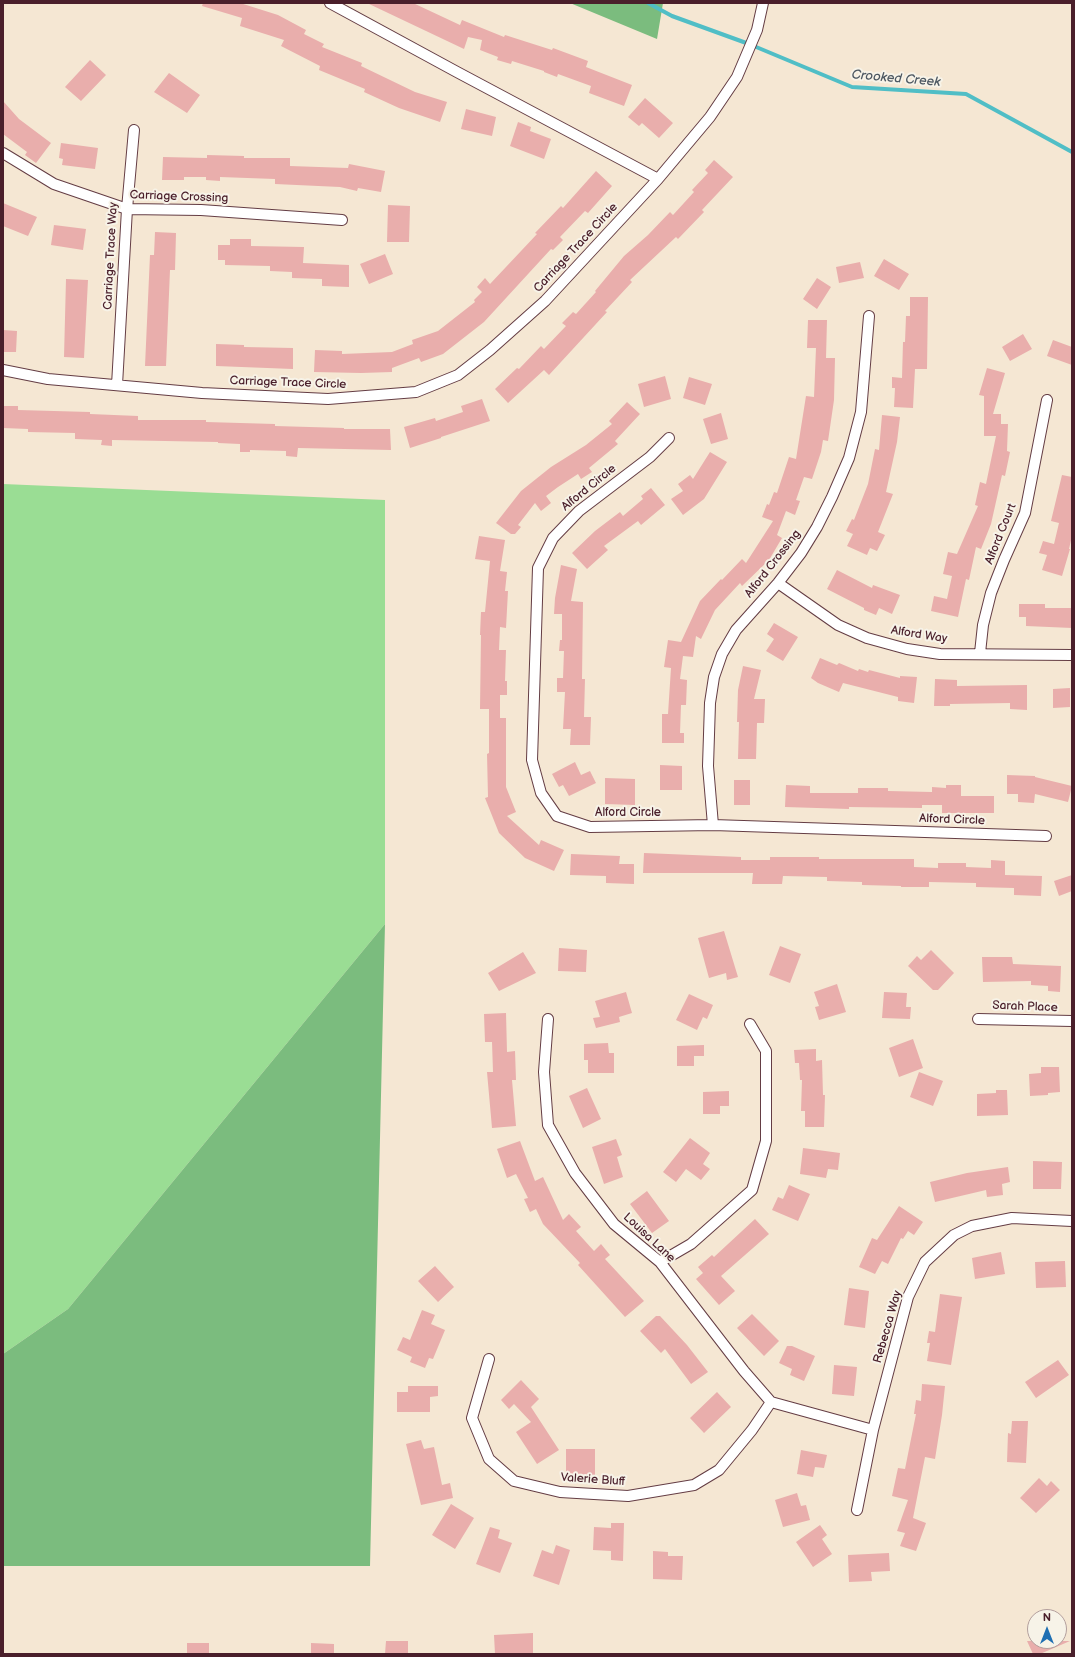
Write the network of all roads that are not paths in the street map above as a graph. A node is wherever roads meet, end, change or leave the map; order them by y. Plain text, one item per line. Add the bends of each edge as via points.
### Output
1 (330, 3) edge
2 (763, 3) edge
3 (134, 130) dead end
4 (3, 153) edge
5 (658, 179) junction
6 (127, 209) junction
7 (342, 220) dead end
8 (869, 316) dead end
9 (3, 370) edge
10 (117, 385) junction
11 (1047, 400) dead end
12 (669, 438) dead end
13 (778, 583) junction
14 (980, 653) junction
15 (1072, 655) edge
16 (713, 826) junction
17 (1046, 836) dead end
18 (548, 1019) dead end
19 (978, 1019) dead end
20 (1072, 1022) edge
21 (750, 1024) dead end
22 (1072, 1221) edge
23 (660, 1262) junction
24 (489, 1359) dead end
25 (771, 1402) junction
26 (873, 1430) junction
27 (857, 1510) dead end

1 - 5 street
2 - 5 street, Carriage Trace Circle via 757,30 737,77 710,117
3 - 6 street, Carriage Trace Way
4 - 6 street, Carriage Crossing via 54,184
5 - 10 street, Carriage Trace Circle via 545,302 458,375 416,392 328,399 202,393
6 - 7 street, Carriage Crossing via 201,210
6 - 10 street, Carriage Trace Way
8 - 13 street, Alford Crossing via 861,412 849,458 818,527
9 - 10 street, Carriage Trace Circle via 48,379
11 - 14 street, Alford Court via 1025,513 991,593
12 - 16 street, Alford Circle via 650,457 579,511 553,538 538,568 532,760 541,793 557,816 590,827
13 - 14 street, Alford Way via 838,625 867,638 907,649 940,654
13 - 16 street, Alford Crossing via 736,630 722,654 714,677 710,702 708,766
14 - 15 street, Alford Way
16 - 17 street, Alford Circle
18 - 23 street, Louisa Lane via 544,1072 548,1125 575,1173 614,1224
19 - 20 street, Sarah Place
21 - 23 street via 766,1051 766,1141 752,1190 691,1244
22 - 26 street, Rebecca Way via 1012,1218 972,1226 954,1235 925,1262 908,1297
23 - 25 street, Louisa Lane
24 - 25 street, Valerie Bluff via 472,1418 489,1459 514,1481 560,1492 628,1496 694,1484 720,1470
25 - 26 street
26 - 27 street, Rebecca Way

